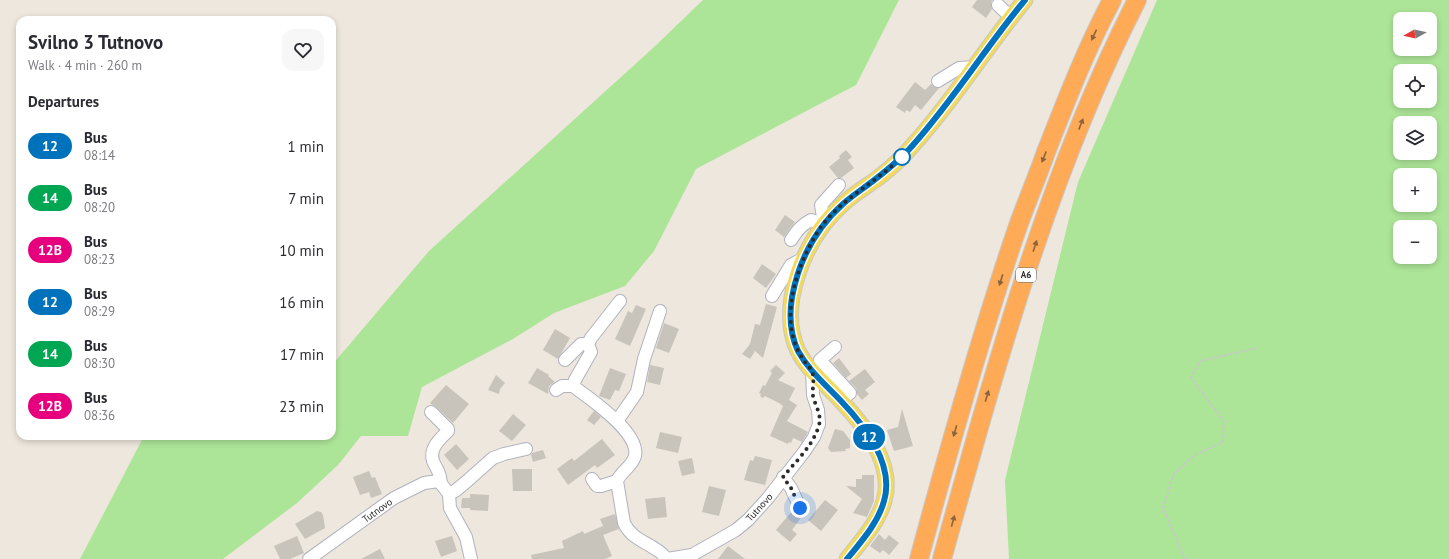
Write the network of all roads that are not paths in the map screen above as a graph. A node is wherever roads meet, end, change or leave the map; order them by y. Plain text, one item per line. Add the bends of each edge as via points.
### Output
1 (1025, 0) edge
2 (1112, 0) edge
3 (1137, 0) edge
4 (998, 5) dead end
5 (1011, 17) junction
6 (975, 67) junction
7 (938, 81) dead end
8 (838, 185) dead end
9 (824, 223) junction
10 (791, 240) dead end
11 (804, 258) junction
12 (772, 296) dead end
13 (620, 301) dead end
14 (660, 311) dead end
15 (835, 346) dead end
16 (589, 348) junction
17 (565, 360) dead end
18 (812, 372) junction
19 (573, 386) junction
20 (556, 390) dead end
21 (841, 400) junction
22 (431, 412) dead end
23 (617, 421) junction
24 (526, 449) dead end
25 (783, 477) junction
26 (592, 479) dead end
27 (618, 481) junction
28 (445, 489) junction
29 (800, 508) dead end
30 (690, 557) edge
31 (309, 559) edge
32 (471, 559) edge
33 (847, 559) edge
34 (919, 559) edge
35 (942, 559) edge

1 - 5 main road
2 -> 34 highway, A6 via 1076,75 1017,228 949,449
35 -> 3 highway, A6 via 986,401 1042,224 1096,85
4 - 5 street
5 - 6 main road
6 - 7 street via 959,68
6 - 9 main road via 896,164 845,202
8 - 9 street via 821,205
9 - 10 street via 811,220 806,222
9 - 11 main road
11 - 12 street via 791,265
11 - 18 main road via 790,317 795,343
13 - 16 street via 591,338
14 - 23 street via 644,359 637,392
15 - 21 street via 820,360 850,393
16 - 17 street via 581,344
16 - 19 street
18 - 21 main road
18 - 25 street, Tutnovo via 813,395 819,424 814,438
19 - 20 street via 562,386
19 - 23 street via 602,406
21 - 33 main road via 879,453 884,466 886,488 884,502 877,518
22 - 28 street via 448,429 432,453 433,462
23 - 27 street via 634,445 635,454
24 - 28 street via 493,458 455,491
25 - 29 street
25 - 30 street, Tutnovo via 758,511 748,520
26 - 27 street via 596,486
27 - 30 street, Tutnovo via 624,523 631,535 658,550 667,559
28 - 31 street, Tutnovo via 439,481 424,483 394,498
28 - 32 street via 450,508 466,537

